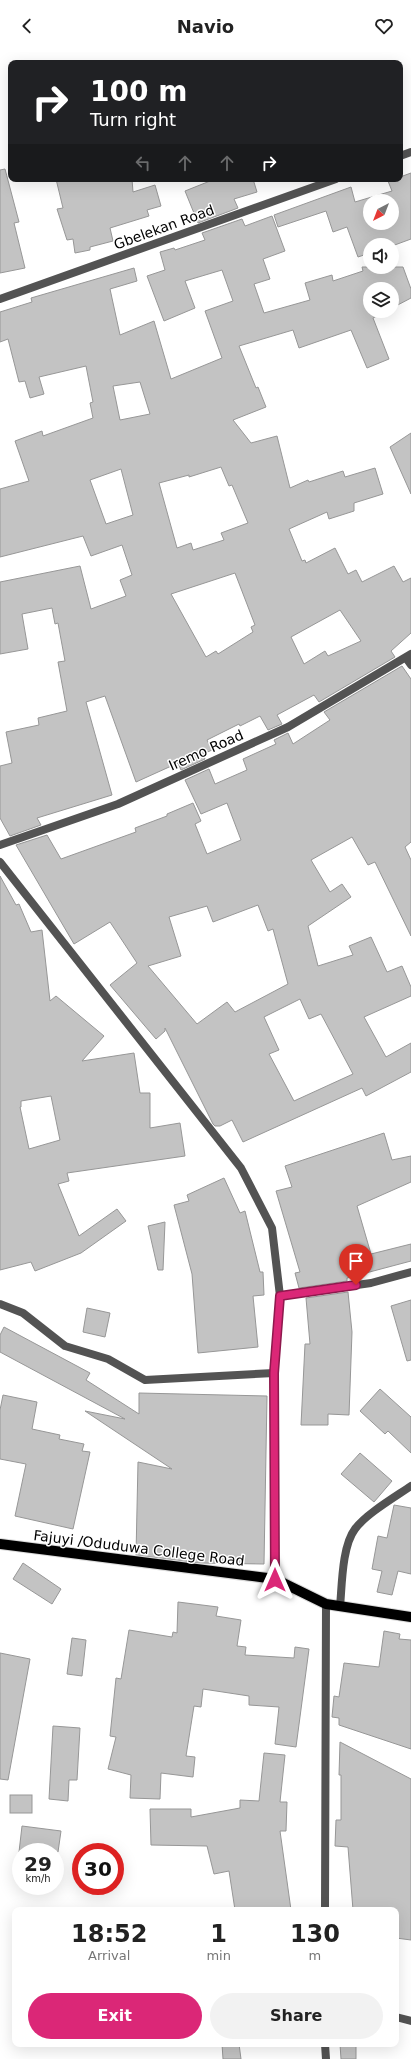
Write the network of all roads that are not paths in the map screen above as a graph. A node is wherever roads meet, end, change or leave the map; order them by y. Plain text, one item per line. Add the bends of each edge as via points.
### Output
1 (328, 182) edge
2 (0, 299) edge
3 (408, 656) edge
4 (411, 665) edge
5 (0, 845) edge
6 (0, 862) edge
7 (411, 1272) edge
8 (280, 1296) junction
9 (0, 1304) edge
10 (274, 1373) junction
11 (411, 1486) edge
12 (0, 1544) edge
13 (275, 1580) junction
14 (326, 1604) junction
15 (340, 1607) junction
16 (411, 1617) edge
17 (325, 1907) edge
18 (399, 2018) edge
19 (411, 2021) edge
20 (325, 2047) edge
21 (326, 2059) edge

1 - 2 street, Gbelekan Road
3 - 4 street
3 - 5 street, Iremo Road via 288,727 118,804
6 - 8 street via 241,1168 272,1228
7 - 8 street via 371,1283
8 - 10 street
9 - 10 street via 24,1313 65,1346 108,1359 145,1380
10 - 13 street
11 - 15 street via 354,1529 346,1548
12 - 13 main road, Fajuyi /Oduduwa College Road
13 - 14 main road, Fajuyi /Oduduwa College Road
14 - 15 main road, Fajuyi /Oduduwa College Road
14 - 17 street
15 - 16 main road, Fajuyi /Oduduwa College Road
18 - 19 street
20 - 21 street

